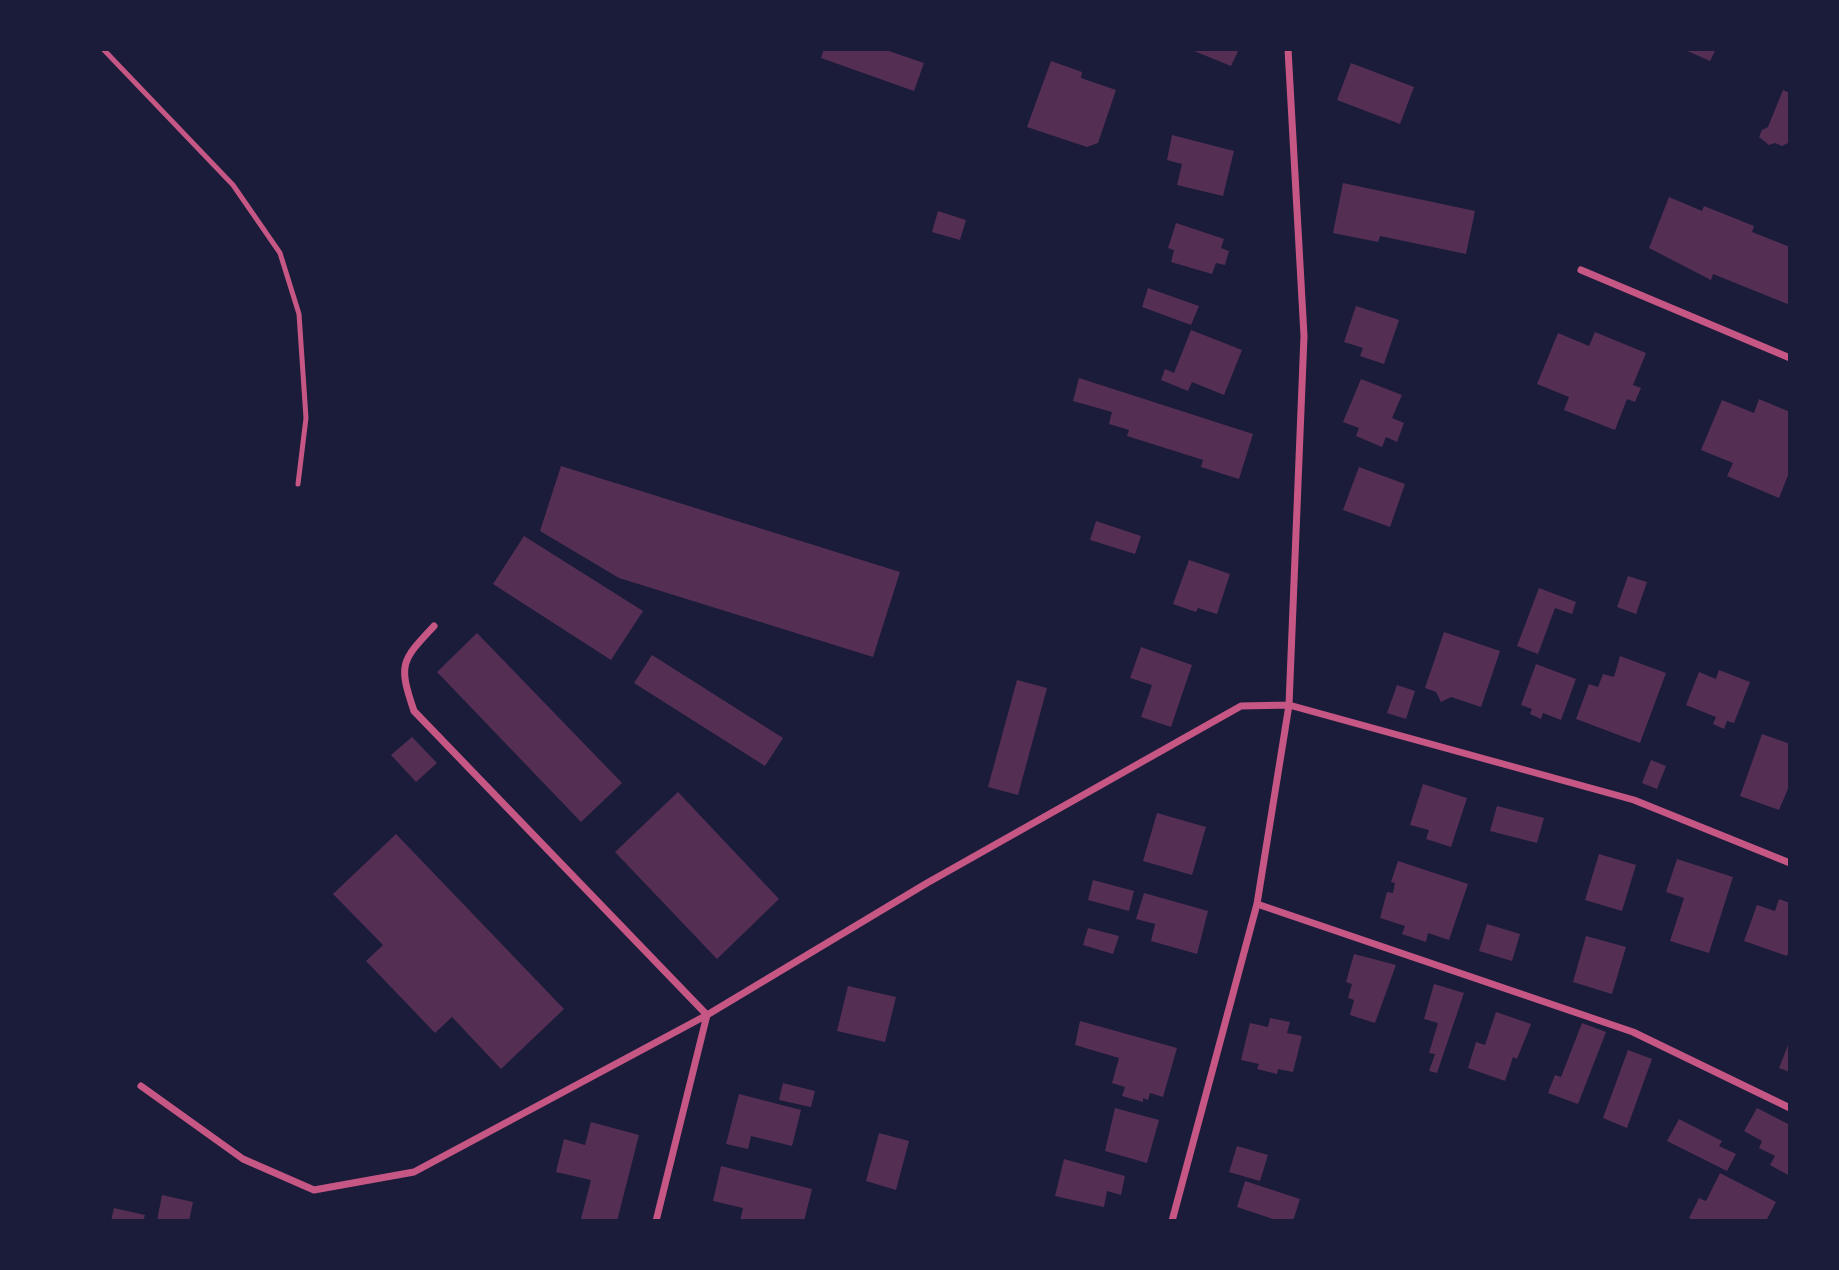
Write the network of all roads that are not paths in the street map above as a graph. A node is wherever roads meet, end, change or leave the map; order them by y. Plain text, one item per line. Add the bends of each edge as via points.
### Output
1 (103, 49) edge
2 (1288, 49) edge
3 (1581, 270) dead end
4 (1790, 358) edge
5 (298, 484) dead end
6 (434, 626) dead end
7 (1289, 705) junction
8 (1790, 863) edge
9 (1257, 904) junction
10 (707, 1015) junction
11 (141, 1086) dead end
12 (1790, 1108) edge
13 (656, 1221) edge
14 (1172, 1221) edge

1 - 5 lane via 233,185 281,253 299,314 306,418
2 - 7 street via 1304,336
3 - 4 street
6 - 10 street via 409,653 402,677 414,710
7 - 8 street via 1633,800
7 - 9 street
7 - 10 street via 1241,706 927,883
9 - 12 street via 1633,1032
9 - 14 street
10 - 11 street via 414,1172 314,1190 243,1159
10 - 13 street

